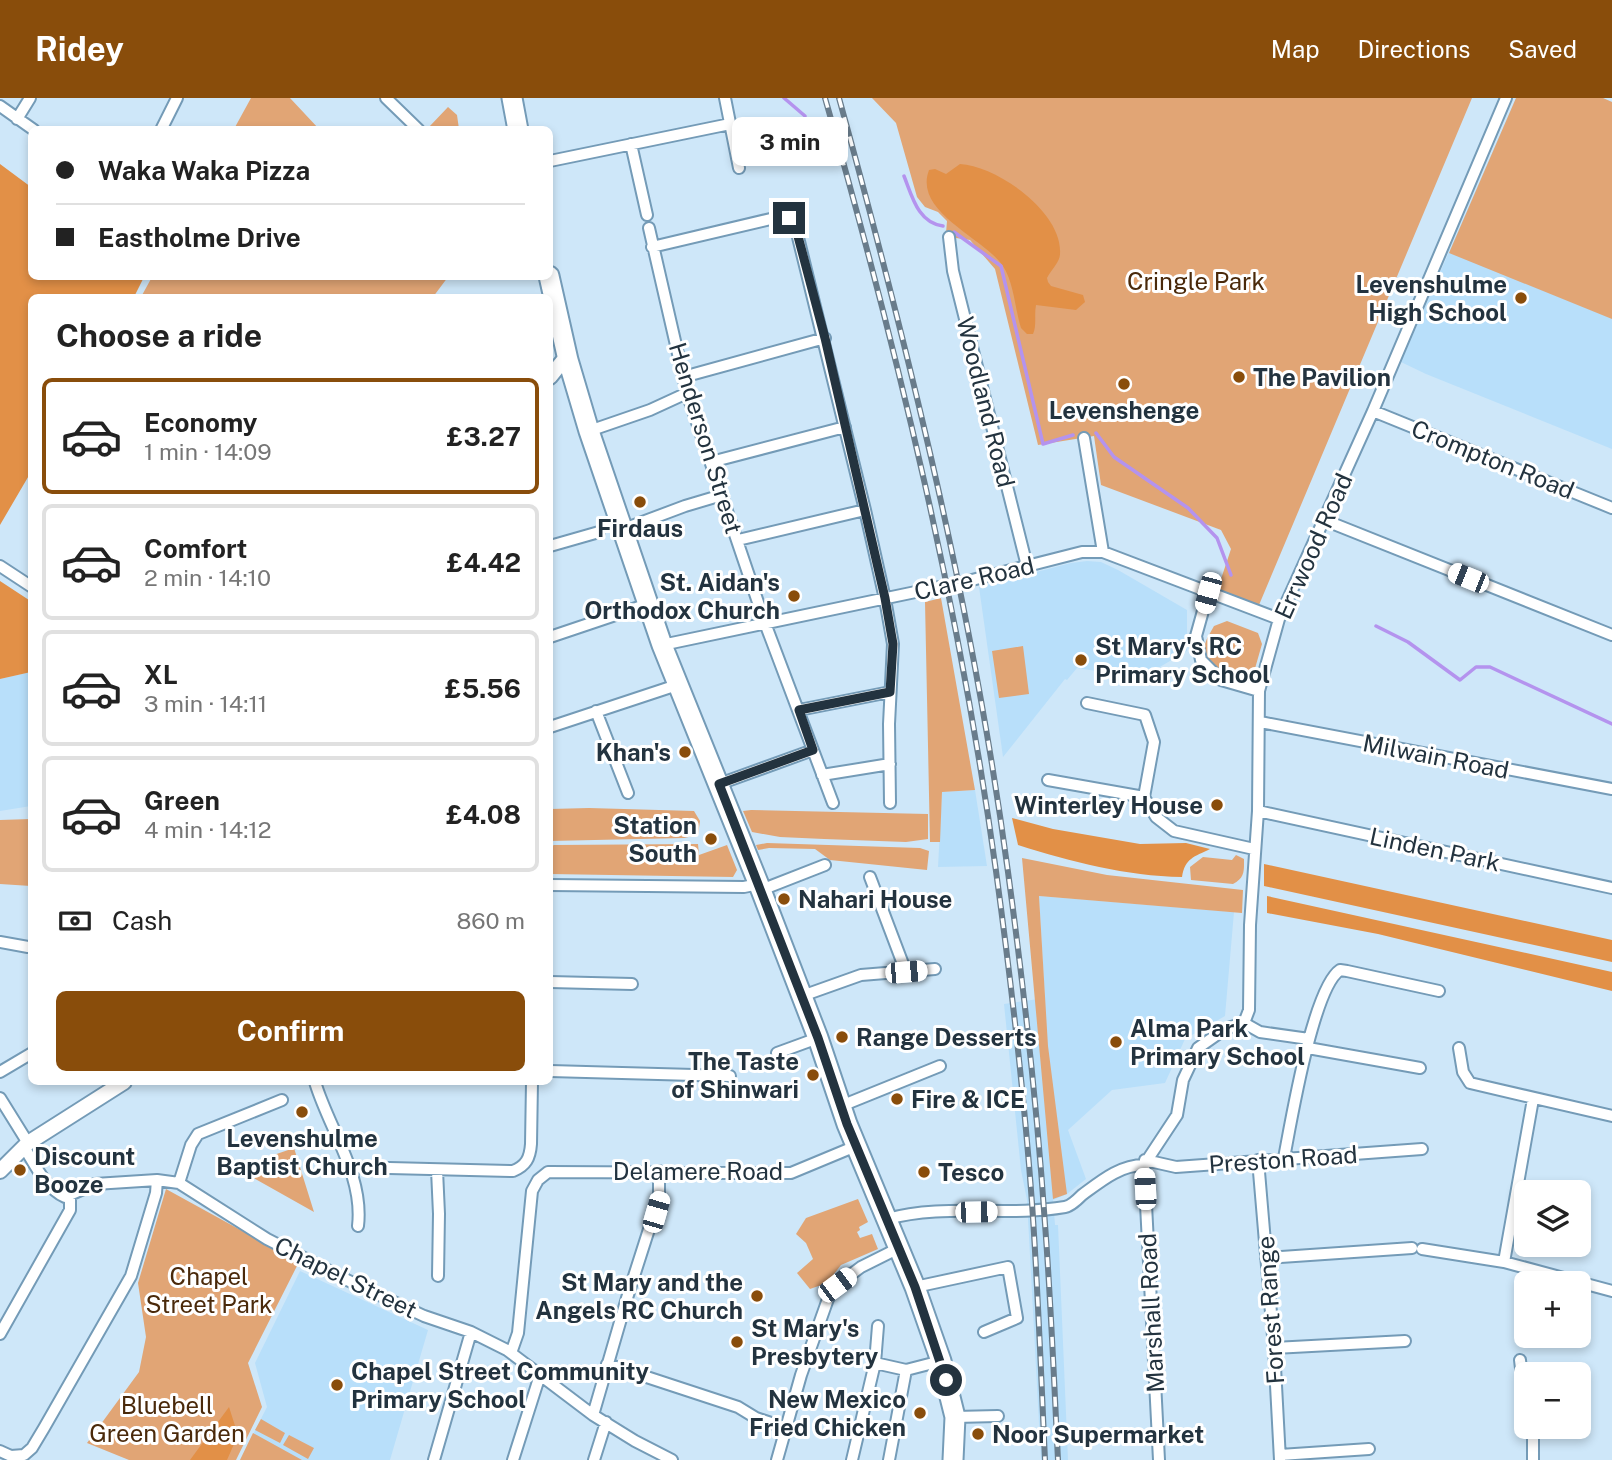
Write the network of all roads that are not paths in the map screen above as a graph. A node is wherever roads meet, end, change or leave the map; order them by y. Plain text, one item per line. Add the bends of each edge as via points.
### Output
1 (30, 98) edge
2 (177, 98) edge
3 (386, 98) edge
4 (512, 98) edge
5 (725, 98) edge
6 (1506, 98) edge
7 (0, 106) edge
8 (17, 118) junction
9 (730, 124) junction
10 (28, 126) edge
11 (163, 126) edge
12 (415, 126) edge
13 (517, 126) edge
14 (631, 144) junction
15 (553, 160) edge
16 (739, 168) dead end
17 (647, 215) dead end
18 (649, 228) dead end
19 (949, 237) dead end
20 (652, 247) junction
21 (550, 280) edge
22 (825, 338) junction
23 (568, 360) junction
24 (553, 373) edge
25 (683, 377) junction
26 (687, 393) junction
27 (1374, 411) junction
28 (845, 427) junction
29 (589, 431) junction
30 (1084, 438) dead end
31 (711, 462) junction
32 (722, 495) junction
33 (1612, 508) edge
34 (865, 509) junction
35 (1324, 520) junction
36 (621, 530) junction
37 (599, 531) dead end
38 (738, 540) junction
39 (553, 546) edge
40 (1102, 552) junction
41 (0, 566) edge
42 (1027, 566) junction
43 (28, 584) edge
44 (1208, 593) junction
45 (885, 598) junction
46 (648, 604) junction
47 (1279, 619) junction
48 (765, 623) junction
49 (1612, 635) edge
50 (553, 636) edge
51 (662, 646) junction
52 (677, 685) junction
53 (1259, 691) junction
54 (890, 692) junction
55 (1087, 704) dead end
56 (799, 710) junction
57 (596, 711) junction
58 (1260, 723) junction
59 (553, 726) edge
60 (813, 750) junction
61 (890, 764) junction
62 (822, 775) junction
63 (1048, 780) dead end
64 (719, 784) junction
65 (1612, 789) edge
66 (628, 793) dead end
67 (1144, 797) junction
68 (833, 803) dead end
69 (890, 803) dead end
70 (1258, 811) junction
71 (1254, 849) junction
72 (825, 865) dead end
73 (870, 877) dead end
74 (553, 885) edge
75 (760, 887) junction
76 (1612, 888) edge
77 (0, 942) edge
78 (28, 947) dead end
79 (935, 970) dead end
80 (906, 972) junction
81 (553, 982) edge
82 (632, 984) dead end
83 (1439, 991) dead end
84 (802, 996) junction
85 (1244, 1023) junction
86 (818, 1038) junction
87 (1308, 1043) junction
88 (1459, 1048) dead end
89 (777, 1053) dead end
90 (28, 1055) edge
91 (940, 1066) dead end
92 (1420, 1069) dead end
93 (553, 1071) edge
94 (0, 1072) edge
95 (730, 1076) dead end
96 (119, 1085) edge
97 (316, 1085) edge
98 (532, 1085) edge
99 (0, 1098) edge
100 (1533, 1099) junction
101 (282, 1100) dead end
102 (841, 1106) junction
103 (1612, 1115) edge
104 (26, 1145) junction
105 (856, 1146) junction
106 (1422, 1149) dead end
107 (1284, 1158) junction
108 (1258, 1160) junction
109 (1144, 1163) junction
110 (349, 1167) junction
111 (436, 1170) junction
112 (0, 1171) edge
113 (660, 1171) junction
114 (157, 1180) junction
115 (179, 1183) junction
116 (70, 1196) junction
117 (887, 1219) junction
118 (358, 1226) dead end
119 (899, 1248) junction
120 (1266, 1258) junction
121 (1504, 1262) junction
122 (438, 1276) dead end
123 (915, 1287) junction
124 (1612, 1291) edge
125 (878, 1326) dead end
126 (471, 1332) junction
127 (984, 1332) dead end
128 (0, 1334) edge
129 (1405, 1341) dead end
130 (1274, 1348) junction
131 (511, 1353) junction
132 (941, 1362) junction
133 (875, 1363) junction
134 (607, 1364) junction
135 (906, 1370) junction
136 (540, 1375) junction
137 (593, 1415) junction
138 (998, 1416) dead end
139 (955, 1417) junction
140 (606, 1422) junction
141 (786, 1428) junction
142 (1532, 1439) edge
143 (1368, 1449) dead end
144 (6, 1453) edge
145 (1280, 1457) edge
146 (435, 1460) edge
147 (513, 1460) edge
148 (594, 1460) edge
149 (672, 1460) edge
150 (777, 1460) edge
151 (852, 1460) edge
152 (890, 1460) edge
153 (953, 1460) edge
154 (1159, 1460) edge
155 (1533, 1460) edge

1 - 8 street
2 - 11 street
3 - 12 street
4 - 13 highway
5 - 9 street
6 - 27 street, Errwood Road
7 - 8 street
8 - 10 street
9 - 14 street
9 - 16 street
14 - 15 street
14 - 17 street
18 - 20 street, Henderson Street
19 - 42 street, Woodland Road via 953,271
20 - 22 street via 789,218 795,225
20 - 25 street, Henderson Street
21 - 23 highway
22 - 25 street
22 - 28 street
23 - 24 main road
23 - 29 highway
25 - 26 street, Henderson Street
26 - 29 street
26 - 31 street, Henderson Street
27 - 33 street, Crompton Road
27 - 35 street, Errwood Road
28 - 31 street
28 - 34 street
29 - 36 highway
30 - 40 street
31 - 32 street, Henderson Street
32 - 36 street
32 - 38 street, Henderson Street
34 - 38 street
34 - 45 street
35 - 47 street, Errwood Road
35 - 49 street
36 - 46 highway
37 - 39 street
38 - 48 street, Henderson Street
40 - 42 street, Clare Road via 1082,552
40 - 44 street, Clare Road
41 - 43 street
42 - 45 street, Clare Road
44 - 47 street, Clare Road
44 - 53 street via 1196,636 1201,660 1221,680
45 - 48 street, Clare Road
45 - 54 street via 893,644
46 - 50 street
46 - 51 highway
47 - 53 street, Errwood Road
48 - 51 street, Clare Road
48 - 56 street, Henderson Street
51 - 52 highway
52 - 57 street
52 - 64 highway
53 - 58 street, Errwood Road
54 - 56 street
54 - 61 street
55 - 67 street via 1145,715 1154,742
56 - 60 street, Henderson Street
57 - 59 street
57 - 66 street
58 - 65 street, Milwain Road
58 - 70 street, Errwood Road
60 - 62 street, Henderson Street
60 - 64 street
61 - 62 street
61 - 69 street
62 - 68 street, Henderson Street
63 - 67 street
64 - 75 highway
67 - 71 street via 1156,817 1174,831
70 - 71 street, Errwood Road
70 - 76 street, Linden Park
71 - 85 street, Errwood Road via 1249,1010
72 - 75 street
73 - 80 street
74 - 75 street
75 - 84 highway
77 - 78 street via 12,949
79 - 80 street
80 - 84 street via 861,975
81 - 82 street
83 - 87 street via 1340,970 1331,978
84 - 86 highway
85 - 87 street via 1260,1032
85 - 109 street via 1225,1029 1198,1048 1184,1080 1177,1115
86 - 89 street
86 - 102 highway
87 - 92 street
87 - 107 street
88 - 100 street via 1470,1083
90 - 94 street
91 - 102 street
93 - 95 street
96 - 104 main road
97 - 110 street
98 - 111 street via 531,1144 524,1167 513,1171
99 - 104 street
100 - 103 street
100 - 121 street
101 - 115 street via 198,1134
102 - 105 highway
104 - 112 main road
104 - 116 street via 56,1192
105 - 113 street, Delamere Road via 791,1173
105 - 117 highway
106 - 107 street, Preston Road
107 - 108 street, Preston Road
108 - 109 street, Preston Road via 1171,1167
108 - 120 street, Forest Range
109 - 117 street via 1129,1165 1068,1207 910,1213
109 - 154 street, Marshall Road
110 - 111 street
110 - 118 street via 360,1210
111 - 122 street
113 - 131 street, Delamere Road via 558,1170 538,1180 529,1205 518,1333
113 - 134 street via 659,1198
114 - 115 street, Chapel Street
114 - 116 street, Chapel Street via 95,1178
114 - 144 street via 131,1276 32,1448 24,1455
115 - 126 street, Chapel Street via 267,1238 425,1316
116 - 128 street via 70,1210
117 - 119 highway
119 - 123 highway
119 - 141 street via 861,1267 828,1298
120 - 121 street via 1417,1248
120 - 130 street, Forest Range
121 - 124 street
123 - 127 street via 1008,1267 1017,1318
123 - 132 highway
125 - 133 street
126 - 131 street, Chapel Street
126 - 146 street
129 - 130 street
130 - 145 street, Forest Range
131 - 136 street, Chapel Street
132 - 135 street
132 - 139 highway
133 - 135 street
133 - 151 street
134 - 137 street
134 - 141 street
135 - 152 street
136 - 137 street, Chapel Street
136 - 147 street
137 - 140 street, Chapel Street
138 - 139 street
139 - 153 highway
140 - 148 street
140 - 149 street, Chapel Street
141 - 150 street
142 - 155 street
143 - 145 street

